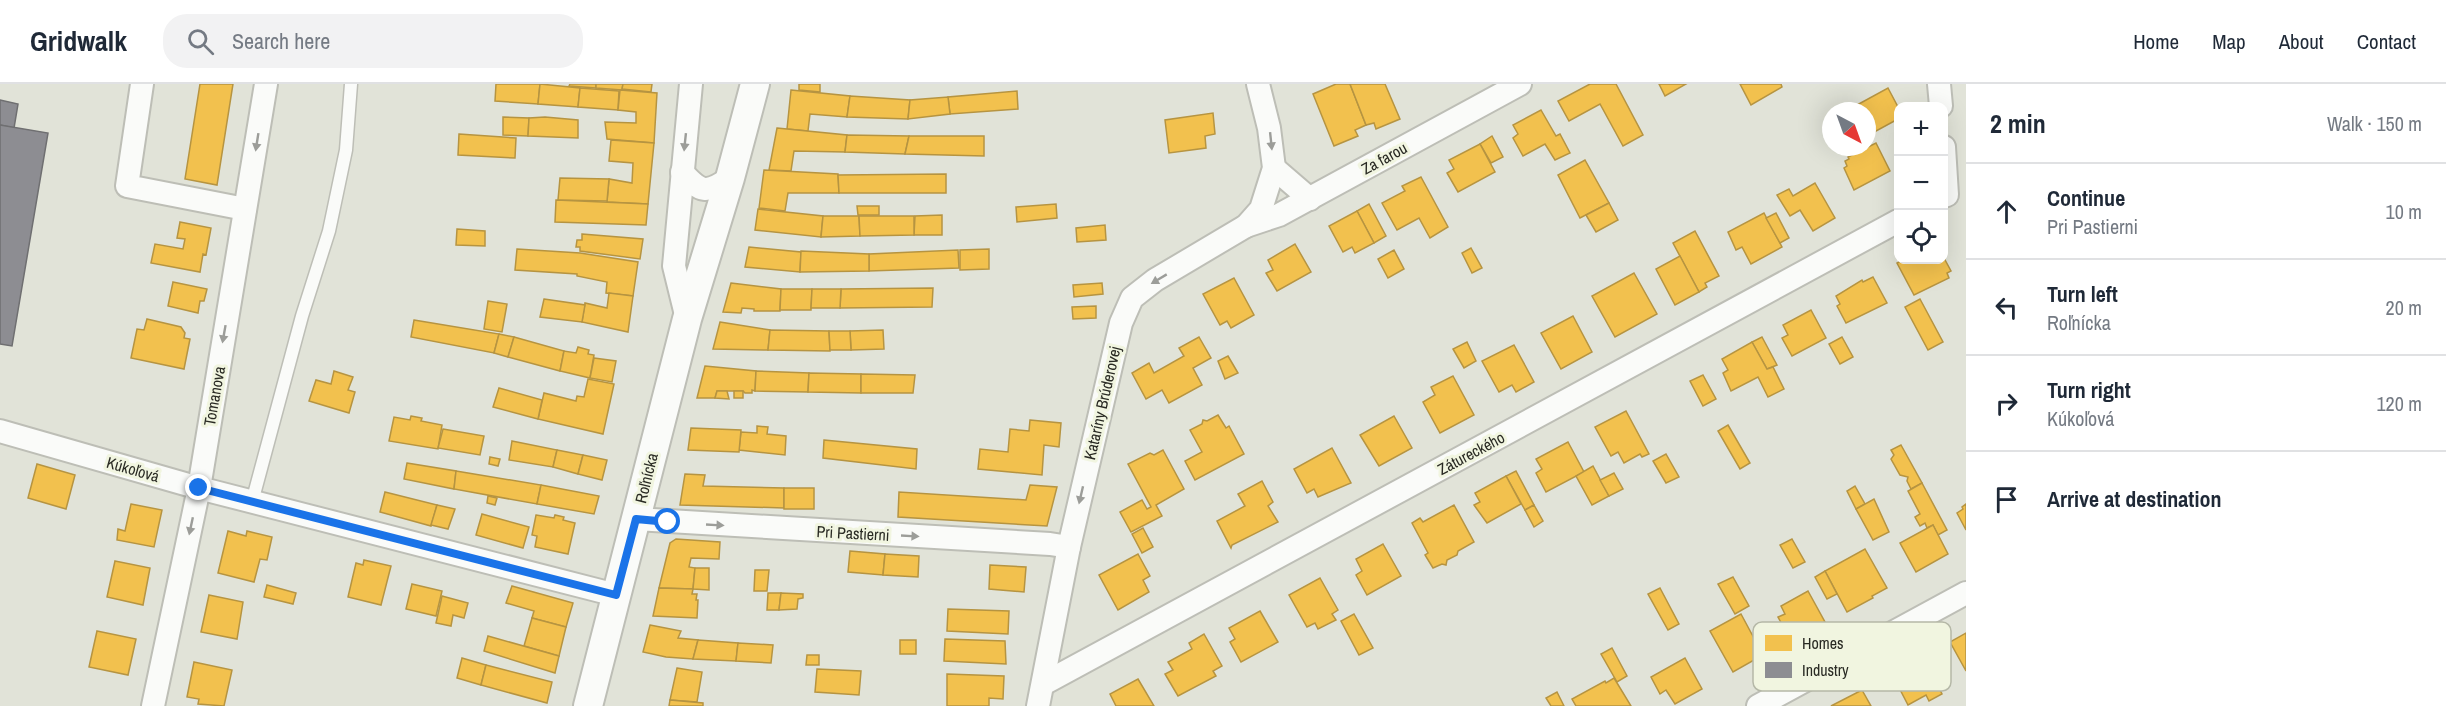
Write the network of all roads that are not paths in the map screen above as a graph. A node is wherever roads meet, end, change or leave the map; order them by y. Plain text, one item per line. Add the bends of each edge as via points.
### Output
1 (142, 84) edge
2 (266, 84) edge
3 (351, 84) edge
4 (691, 84) edge
5 (755, 84) edge
6 (1258, 84) edge
7 (1520, 84) edge
8 (1939, 84) edge
9 (1941, 102) edge
10 (1945, 156) edge
11 (1274, 168) junction
12 (682, 172) junction
13 (730, 178) junction
14 (1952, 198) edge
15 (1310, 199) junction
16 (245, 209) junction
17 (1894, 224) edge
18 (1246, 226) junction
19 (687, 319) junction
20 (0, 431) edge
21 (199, 488) junction
22 (252, 502) junction
23 (636, 519) junction
24 (1069, 547) junction
25 (1966, 593) edge
26 (616, 595) junction
27 (1913, 622) edge
28 (1786, 691) edge
29 (1040, 695) edge
30 (153, 706) edge
31 (588, 706) edge
32 (1758, 706) edge

1 - 16 street via 127,186
2 -> 16 street, Tomanova
3 - 22 lane via 346,150 328,231
4 -> 12 street, Roľnícka
5 - 13 street, Roľnícka
6 -> 11 street, Kataríny Brúderovej
7 - 15 street, Za farou
8 - 9 street
10 - 14 street
11 - 15 street
11 - 18 street, Kataríny Brúderovej via 1261,209
12 - 13 street via 702,190 714,189
12 - 19 street, Roľnícka via 674,266
13 - 19 street, Roľnícka
15 - 18 street, Za farou
16 -> 21 street, Tomanova
17 - 29 street, Zátureckého
18 -> 24 street, Kataríny Brúderovej via 1132,298 1118,334
19 - 23 street, Roľnícka
20 - 21 street, Kúkoľová
21 - 22 street, Kúkoľová
21 -> 30 street, Tomanova
22 - 26 street, Kúkoľová
23 -> 24 street, Pri Pastierni
23 - 26 street, Roľnícka
24 - 29 street, Kataríny Brúderovej
25 - 27 street
26 - 31 street, Roľnícka
28 - 32 street

